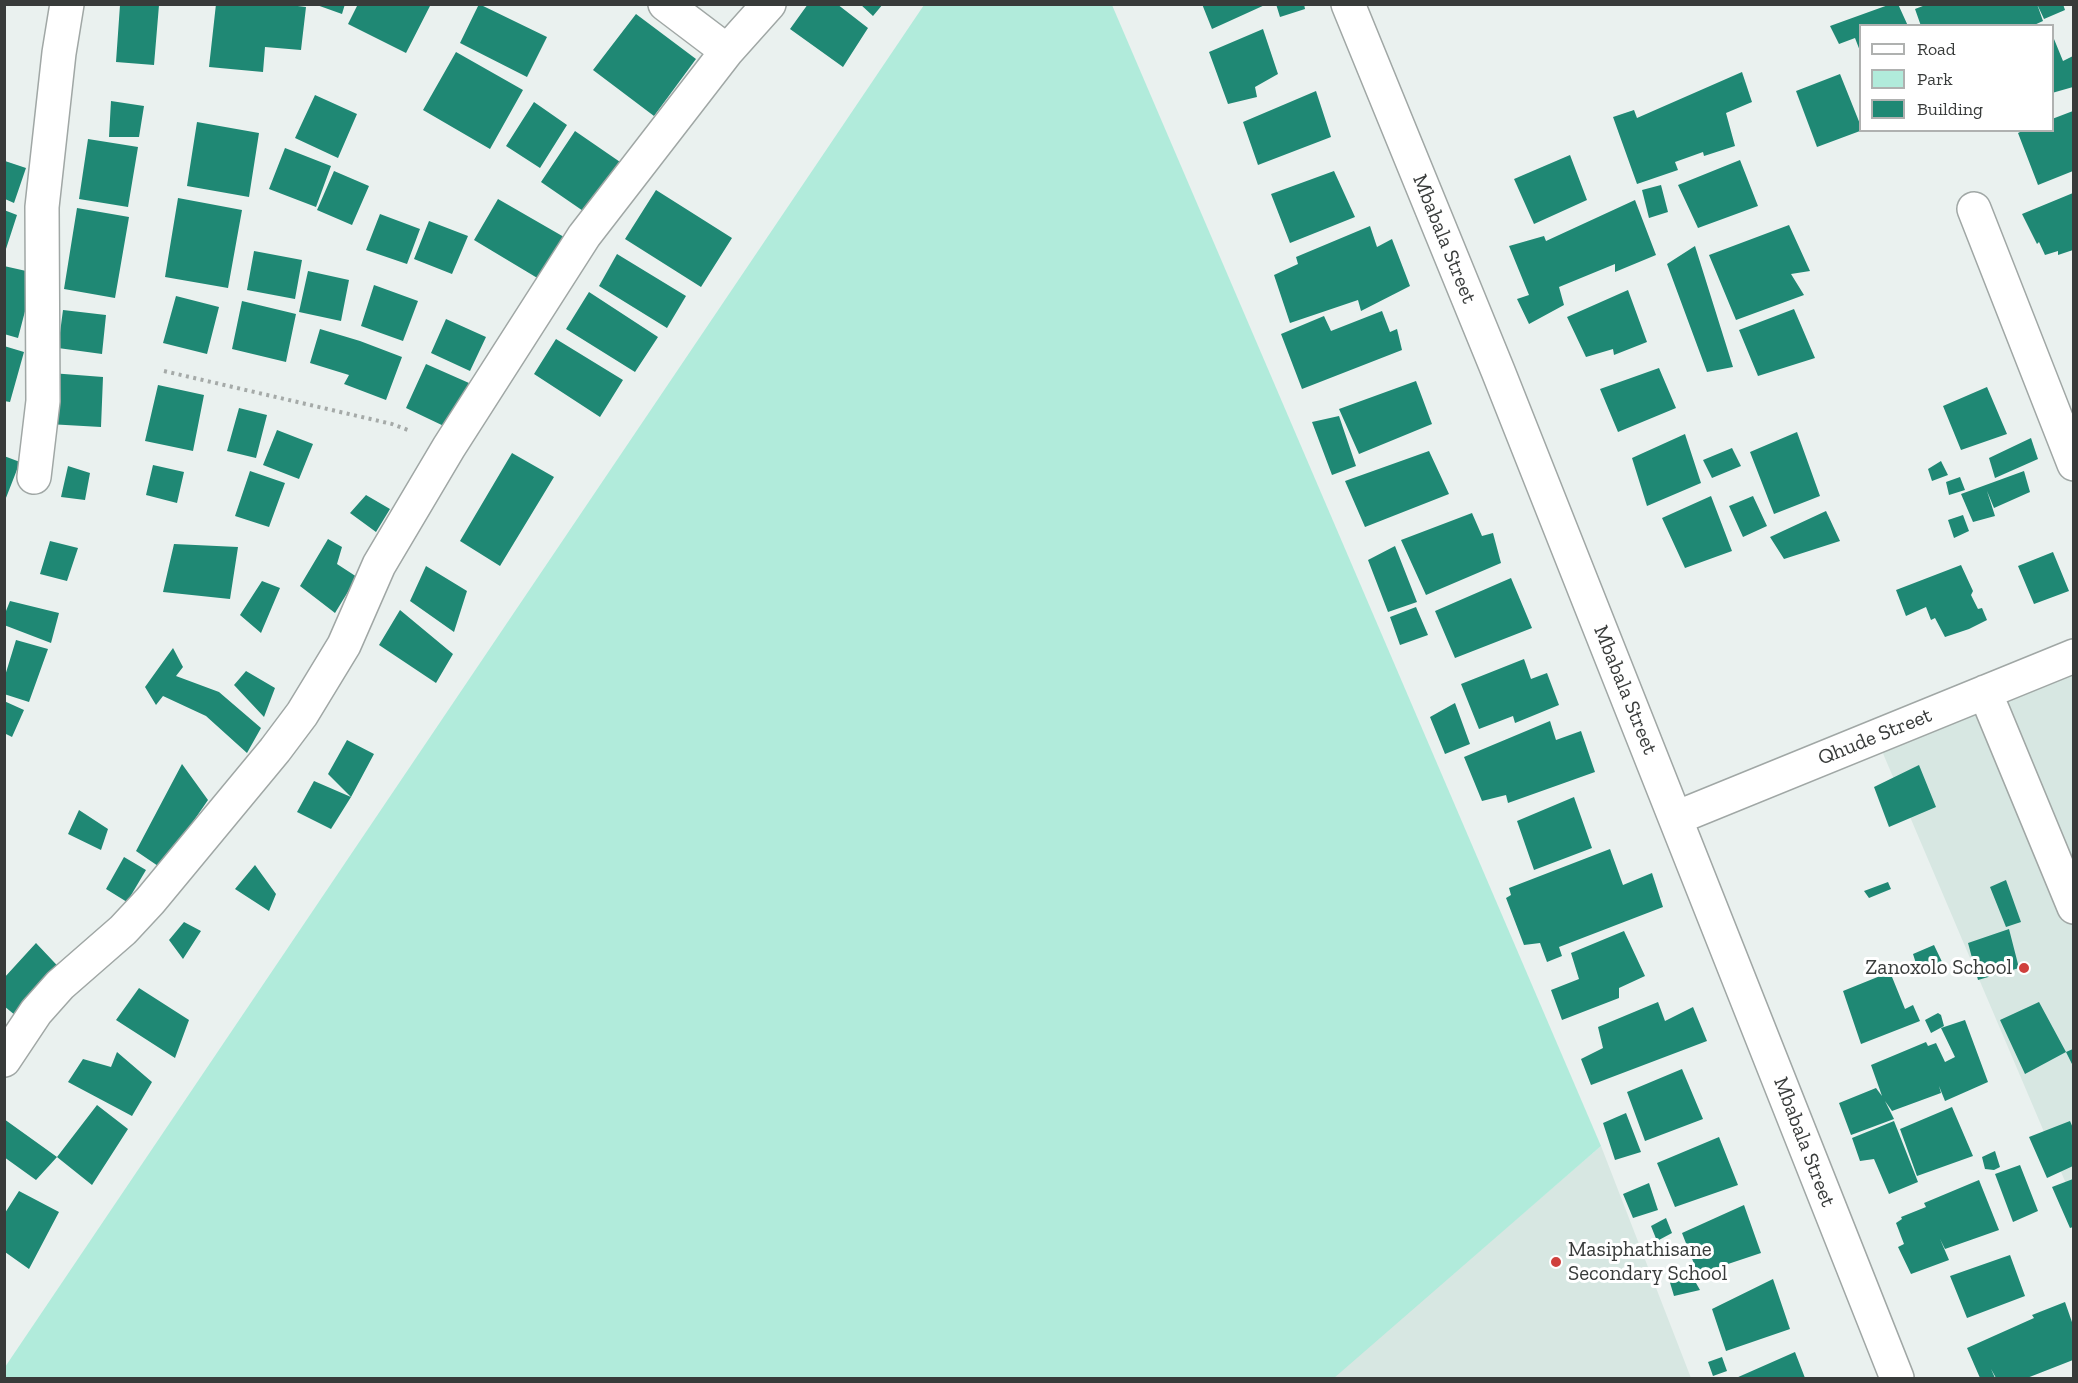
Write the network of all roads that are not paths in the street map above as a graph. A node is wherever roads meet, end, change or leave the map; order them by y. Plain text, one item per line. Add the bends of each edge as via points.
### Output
1 (67, 4) edge
2 (665, 4) edge
3 (769, 4) edge
4 (1348, 4) edge
5 (727, 51) junction
6 (1974, 209) dead end
7 (2073, 464) edge
8 (34, 477) dead end
9 (2073, 656) edge
10 (1985, 692) junction
11 (1676, 818) junction
12 (2073, 908) edge
13 (4, 1060) edge
14 (1897, 1378) edge

1 - 8 street via 42,207 43,401
2 - 5 street
3 - 5 street
4 - 11 street, Mbabala Street
5 - 13 street via 584,236 449,447 379,566 344,645 302,714 150,901 36,1012
6 - 7 street
9 - 10 street, Qhude Street
10 - 11 street, Qhude Street
10 - 12 street
11 - 14 street, Mbabala Street

